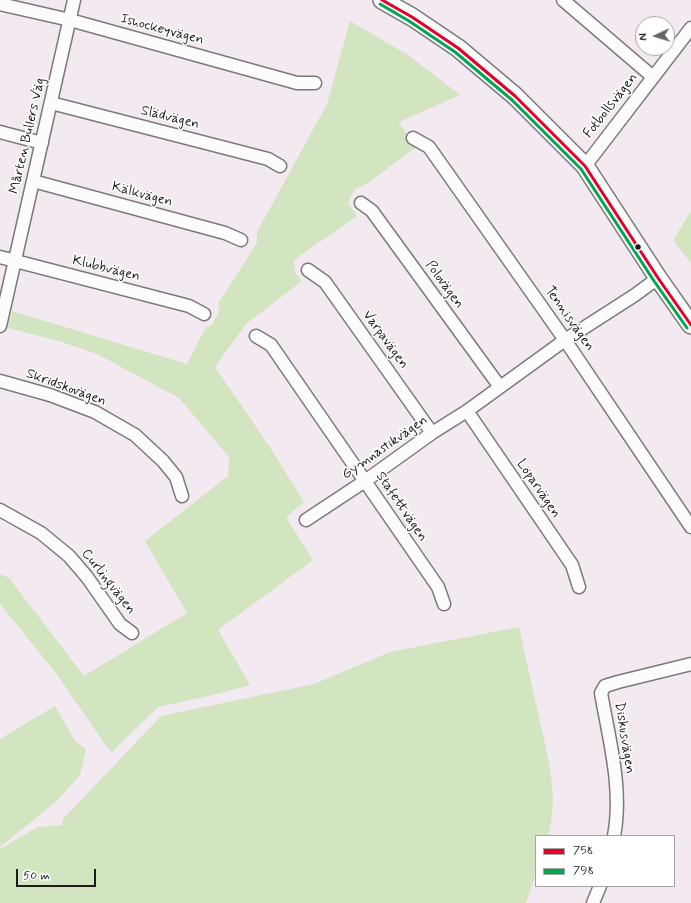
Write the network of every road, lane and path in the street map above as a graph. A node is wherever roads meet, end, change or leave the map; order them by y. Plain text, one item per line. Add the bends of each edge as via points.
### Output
1 (74, 0) edge
2 (382, 0) edge
3 (563, 0) edge
4 (0, 4) edge
5 (70, 20) junction
6 (691, 28) edge
7 (653, 77) junction
8 (315, 83) dead end
9 (51, 103) junction
10 (0, 132) edge
11 (413, 138) dead end
12 (42, 143) junction
13 (280, 166) dead end
14 (585, 166) junction
15 (33, 181) junction
16 (361, 203) dead end
17 (241, 240) dead end
18 (0, 257) edge
19 (15, 261) junction
20 (308, 270) dead end
21 (658, 278) junction
22 (204, 314) dead end
23 (691, 325) edge
24 (0, 326) edge
25 (256, 336) dead end
26 (565, 340) junction
27 (0, 381) edge
28 (500, 387) junction
29 (467, 411) junction
30 (432, 433) junction
31 (365, 481) junction
32 (182, 496) dead end
33 (0, 510) edge
34 (306, 520) dead end
35 (691, 527) edge
36 (579, 587) dead end
37 (444, 604) dead end
38 (132, 633) dead end
39 (691, 664) edge
40 (614, 835) edge
41 (600, 887) edge
42 (593, 903) edge

1 - 5 street, Mårten Bullers Väg
2 - 14 street via 458,48 515,96
3 - 7 street
4 - 5 street, Ishockeyvägen
5 - 8 street, Ishockeyvägen via 298,83
5 - 9 street, Mårten Bullers Väg
6 - 7 street, Fotbollsvägen
7 - 14 street, Fotbollsvägen
9 - 12 street, Mårten Bullers Väg
9 - 13 street, Slädvägen via 268,159
10 - 12 street
11 - 26 street, Tennisvägen via 429,147
12 - 15 street, Mårten Bullers Väg
14 - 21 street
15 - 17 street, Kälkvägen via 225,233
15 - 19 street, Mårten Bullers Väg
16 - 28 street, Polovägen via 372,211
18 - 19 street, Klubbvägen
19 - 22 street, Klubbvägen via 189,306
19 - 24 street, Mårten Bullers Väg
20 - 30 street, Varpavägen via 325,282
21 - 23 street
21 - 26 street, Gymnastikvägen
25 - 31 street, Stafettvägen via 271,345
26 - 28 street, Gymnastikvägen
26 - 35 street, Tennisvägen
27 - 32 street, Skridskovägen via 95,412 135,435 176,477
28 - 29 street, Gymnastikvägen
29 - 30 street, Gymnastikvägen
29 - 36 street, Löparvägen via 572,565
30 - 31 street, Gymnastikvägen
31 - 34 street, Gymnastikvägen
31 - 37 street, Stafettvägen via 438,587
33 - 38 street, Curlingvägen via 41,533 69,556 120,624
39 - 40 street, Diskusvägen via 605,686 601,693 615,775
41 - 42 street

